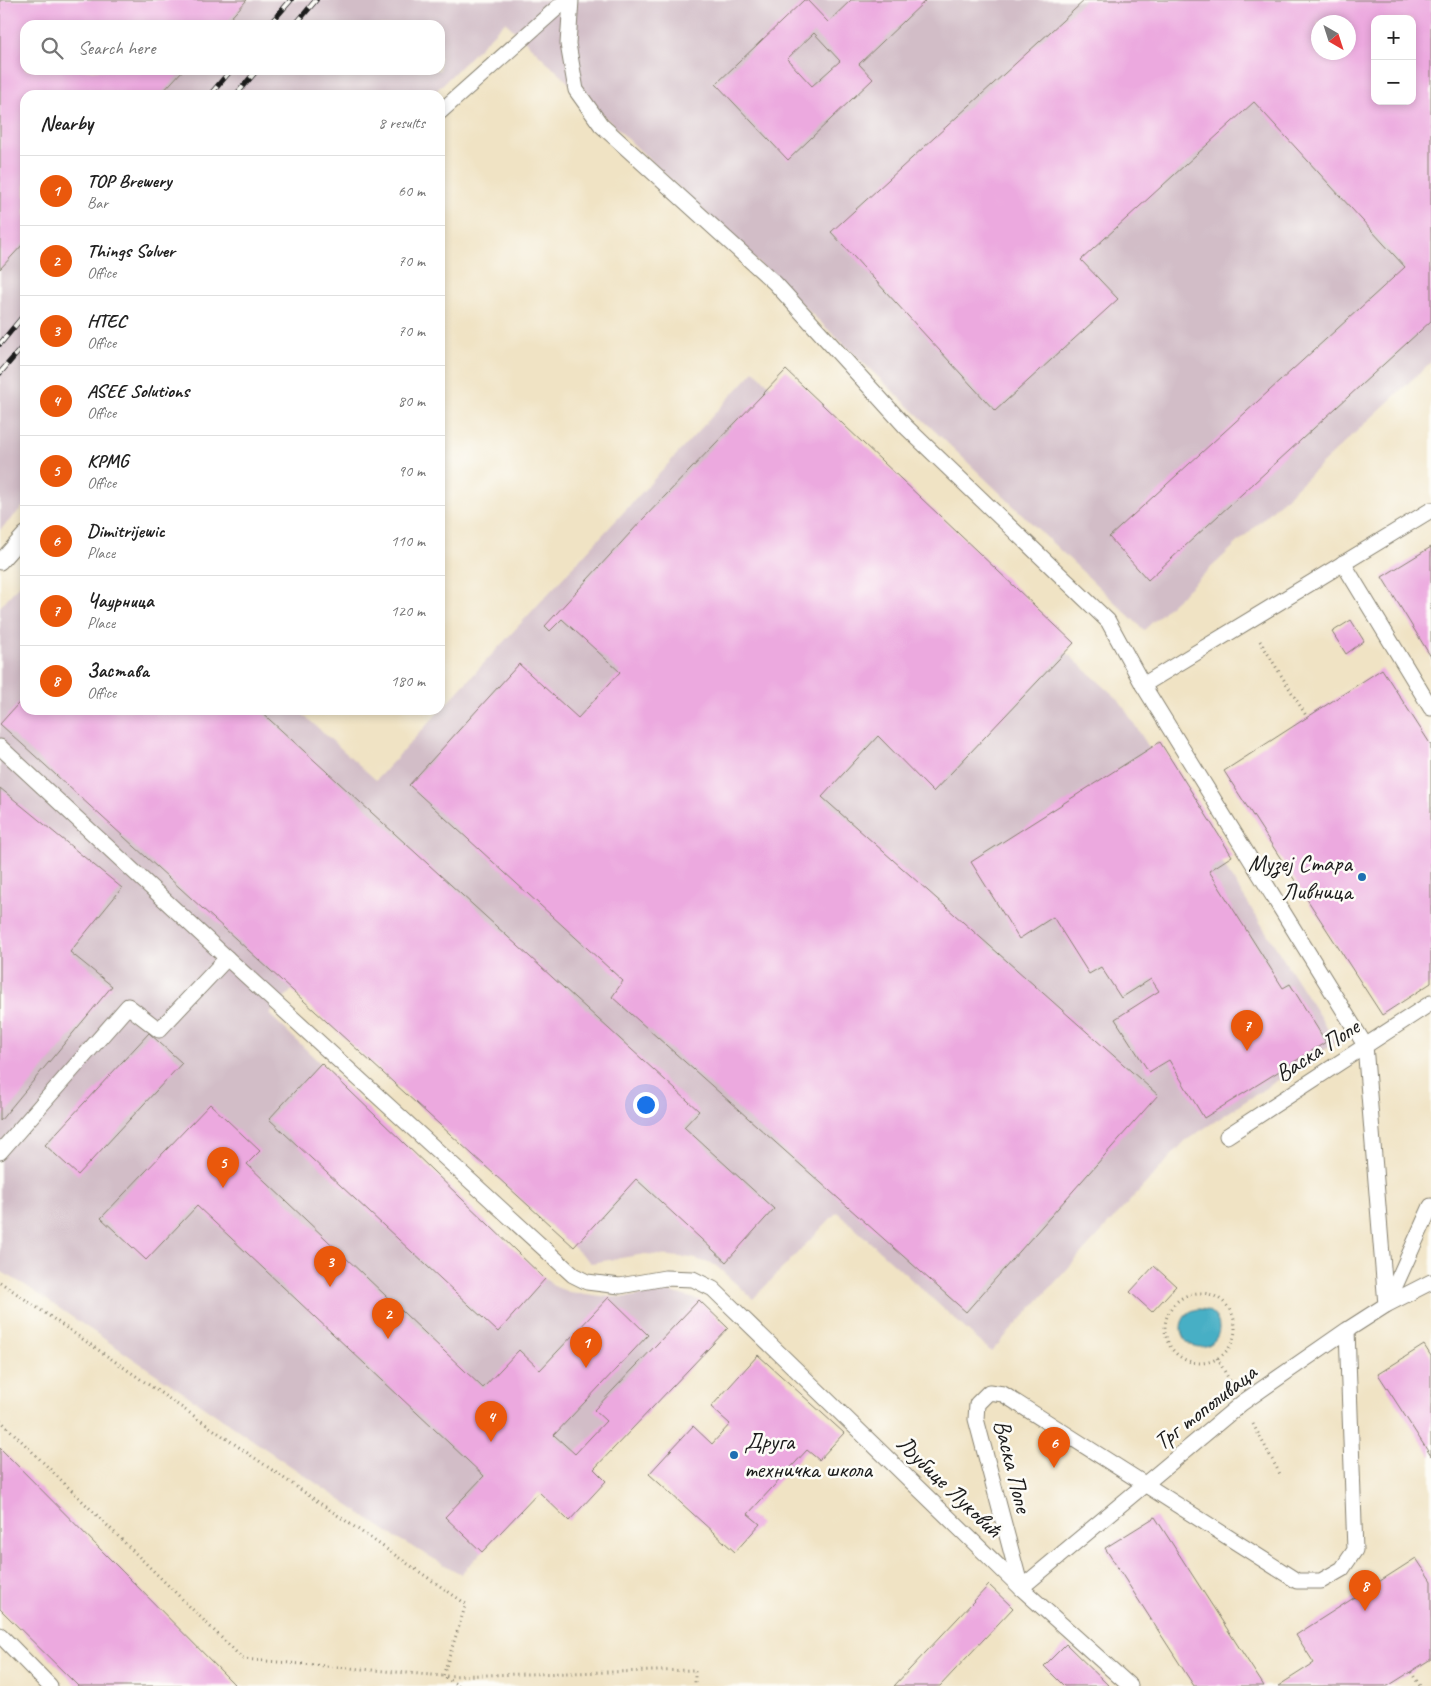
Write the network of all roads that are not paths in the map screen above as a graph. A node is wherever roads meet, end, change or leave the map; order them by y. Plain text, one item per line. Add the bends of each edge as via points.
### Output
1 (566, 0) edge
2 (571, 0) edge
3 (445, 108) edge
4 (1431, 510) edge
5 (20, 540) edge
6 (0, 562) edge
7 (1343, 563) junction
8 (1143, 685) junction
9 (1431, 708) edge
10 (0, 747) edge
11 (227, 958) junction
12 (1431, 1003) edge
13 (1365, 1045) junction
14 (1227, 1136) dead end
15 (0, 1152) edge
16 (1431, 1206) edge
17 (1431, 1282) edge
18 (1386, 1305) junction
19 (1347, 1330) junction
20 (1145, 1484) junction
21 (1021, 1588) junction
22 (0, 1635) edge
23 (50, 1686) edge
24 (1130, 1686) edge

1 - 3 lane
2 - 8 lane via 568,44 576,90 601,125 775,283 905,426 1108,621
4 - 7 lane
5 - 6 lane
7 - 8 lane
7 - 9 lane
8 - 13 lane
10 - 11 lane
11 - 15 lane via 159,1030 128,1006
11 - 21 lane, Љубице Луковић via 573,1275 587,1282 620,1286 665,1278 693,1279 713,1289
12 - 13 lane, Васка Попе
13 - 14 lane, Васка Попе
13 - 18 lane
16 - 18 lane
17 - 18 lane, Трг тополиваца
18 - 19 lane, Трг тополиваца
19 - 20 lane, Трг тополиваца via 1242,1403
19 - 20 lane via 1355,1550 1342,1569 1322,1581 1297,1581
20 - 21 lane, Трг тополиваца
20 - 21 lane, Васка Попе via 1003,1394 989,1392 976,1404 976,1419
21 - 24 lane, Љубице Луковић
22 - 23 lane

